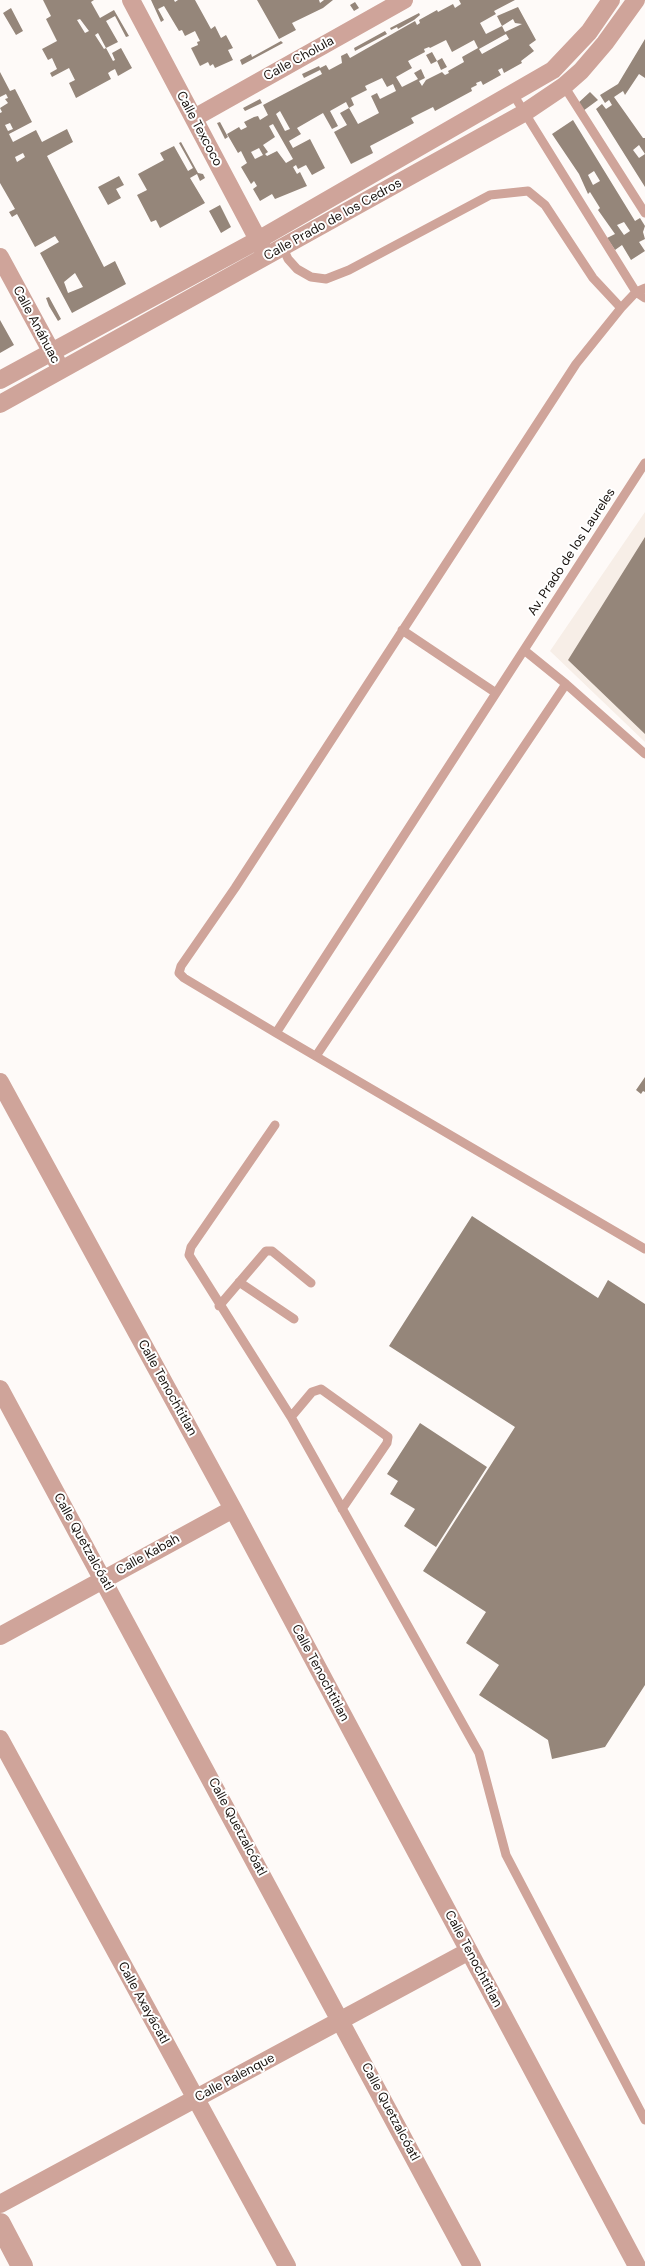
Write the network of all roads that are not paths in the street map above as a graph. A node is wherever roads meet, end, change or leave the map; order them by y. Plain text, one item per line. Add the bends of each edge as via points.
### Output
1 (131, 0) edge
2 (404, 0) edge
3 (611, 0) edge
4 (636, 0) edge
5 (564, 86) junction
6 (513, 94) junction
7 (524, 113) junction
8 (194, 118) junction
9 (645, 213) edge
10 (258, 240) junction
11 (275, 253) junction
12 (0, 257) edge
13 (645, 288) edge
14 (636, 292) junction
15 (645, 298) edge
16 (621, 308) junction
17 (52, 353) junction
18 (61, 371) junction
19 (0, 380) edge
20 (0, 404) edge
21 (645, 463) edge
22 (402, 630) junction
23 (522, 653) junction
24 (566, 684) junction
25 (496, 693) junction
26 (645, 754) edge
27 (276, 1033) junction
28 (316, 1056) junction
29 (0, 1082) edge
30 (275, 1125) dead end
31 (645, 1249) edge
32 (239, 1282) junction
33 (311, 1283) dead end
34 (219, 1306) junction
35 (294, 1319) dead end
36 (0, 1389) edge
37 (291, 1417) junction
38 (233, 1509) junction
39 (342, 1509) junction
40 (104, 1579) junction
41 (0, 1636) edge
42 (0, 1739) edge
43 (469, 1951) junction
44 (341, 2021) junction
45 (196, 2099) junction
46 (645, 2120) edge
47 (0, 2204) edge
48 (0, 2224) edge
49 (22, 2266) edge
50 (287, 2266) edge
51 (472, 2266) edge
52 (637, 2266) edge

1 - 8 street, Calle Texcoco
2 - 8 street, Calle Cholula
3 - 6 street, Calle Prado de los Cedros via 567,57 553,70
4 - 5 street, Calle Prado de los Cedros via 605,43
5 - 7 street, Calle Prado de los Cedros
5 - 9 lane
6 - 7 lane
6 - 10 street, Calle Prado de los Cedros
7 - 11 street, Calle Prado de los Cedros
7 - 14 lane
8 - 10 street, Calle Texcoco
10 - 11 street, Calle Texcoco
10 - 17 street, Calle Prado de los Cedros
11 - 16 lane via 288,259 300,271 311,277 326,279 349,270 490,195 528,191 545,205 593,278
11 - 18 street, Calle Prado de los Cedros
12 - 17 street, Calle Anáhuac
13 - 14 lane
14 - 15 lane
14 - 16 lane
16 - 22 lane via 576,364
17 - 18 street, Calle Anáhuac
17 - 19 street, Calle Prado de los Cedros
18 - 20 street, Calle Prado de los Cedros
21 - 23 lane, Av. Prado de los Laureles
22 - 25 lane
22 - 27 lane via 179,969 184,978
23 - 24 lane
23 - 25 lane, Av. Prado de los Laureles
24 - 26 lane
24 - 28 lane
25 - 27 lane, Av. Prado de los Laureles
27 - 28 lane
28 - 31 lane
29 - 38 street, Calle Tenochtitlan
30 - 34 lane via 189,1249 189,1255
32 - 33 lane via 269,1250
32 - 34 lane
32 - 35 lane
34 - 37 lane
36 - 40 street, Calle Quetzalcóatl
37 - 39 lane
37 - 39 lane via 312,1392 321,1389 388,1437 387,1443
38 - 40 street, Calle Kabah
38 - 43 street, Calle Tenochtitlan
39 - 46 lane via 479,1753 506,1855
40 - 41 street, Calle Kabah
40 - 44 street, Calle Quetzalcóatl
42 - 45 street, Calle Axayácatl
43 - 44 street, Calle Palenque
43 - 52 street, Calle Tenochtitlan
44 - 45 street, Calle Palenque
44 - 51 street, Calle Quetzalcóatl
45 - 47 street, Calle Palenque
45 - 50 street, Calle Axayácatl
48 - 49 street

